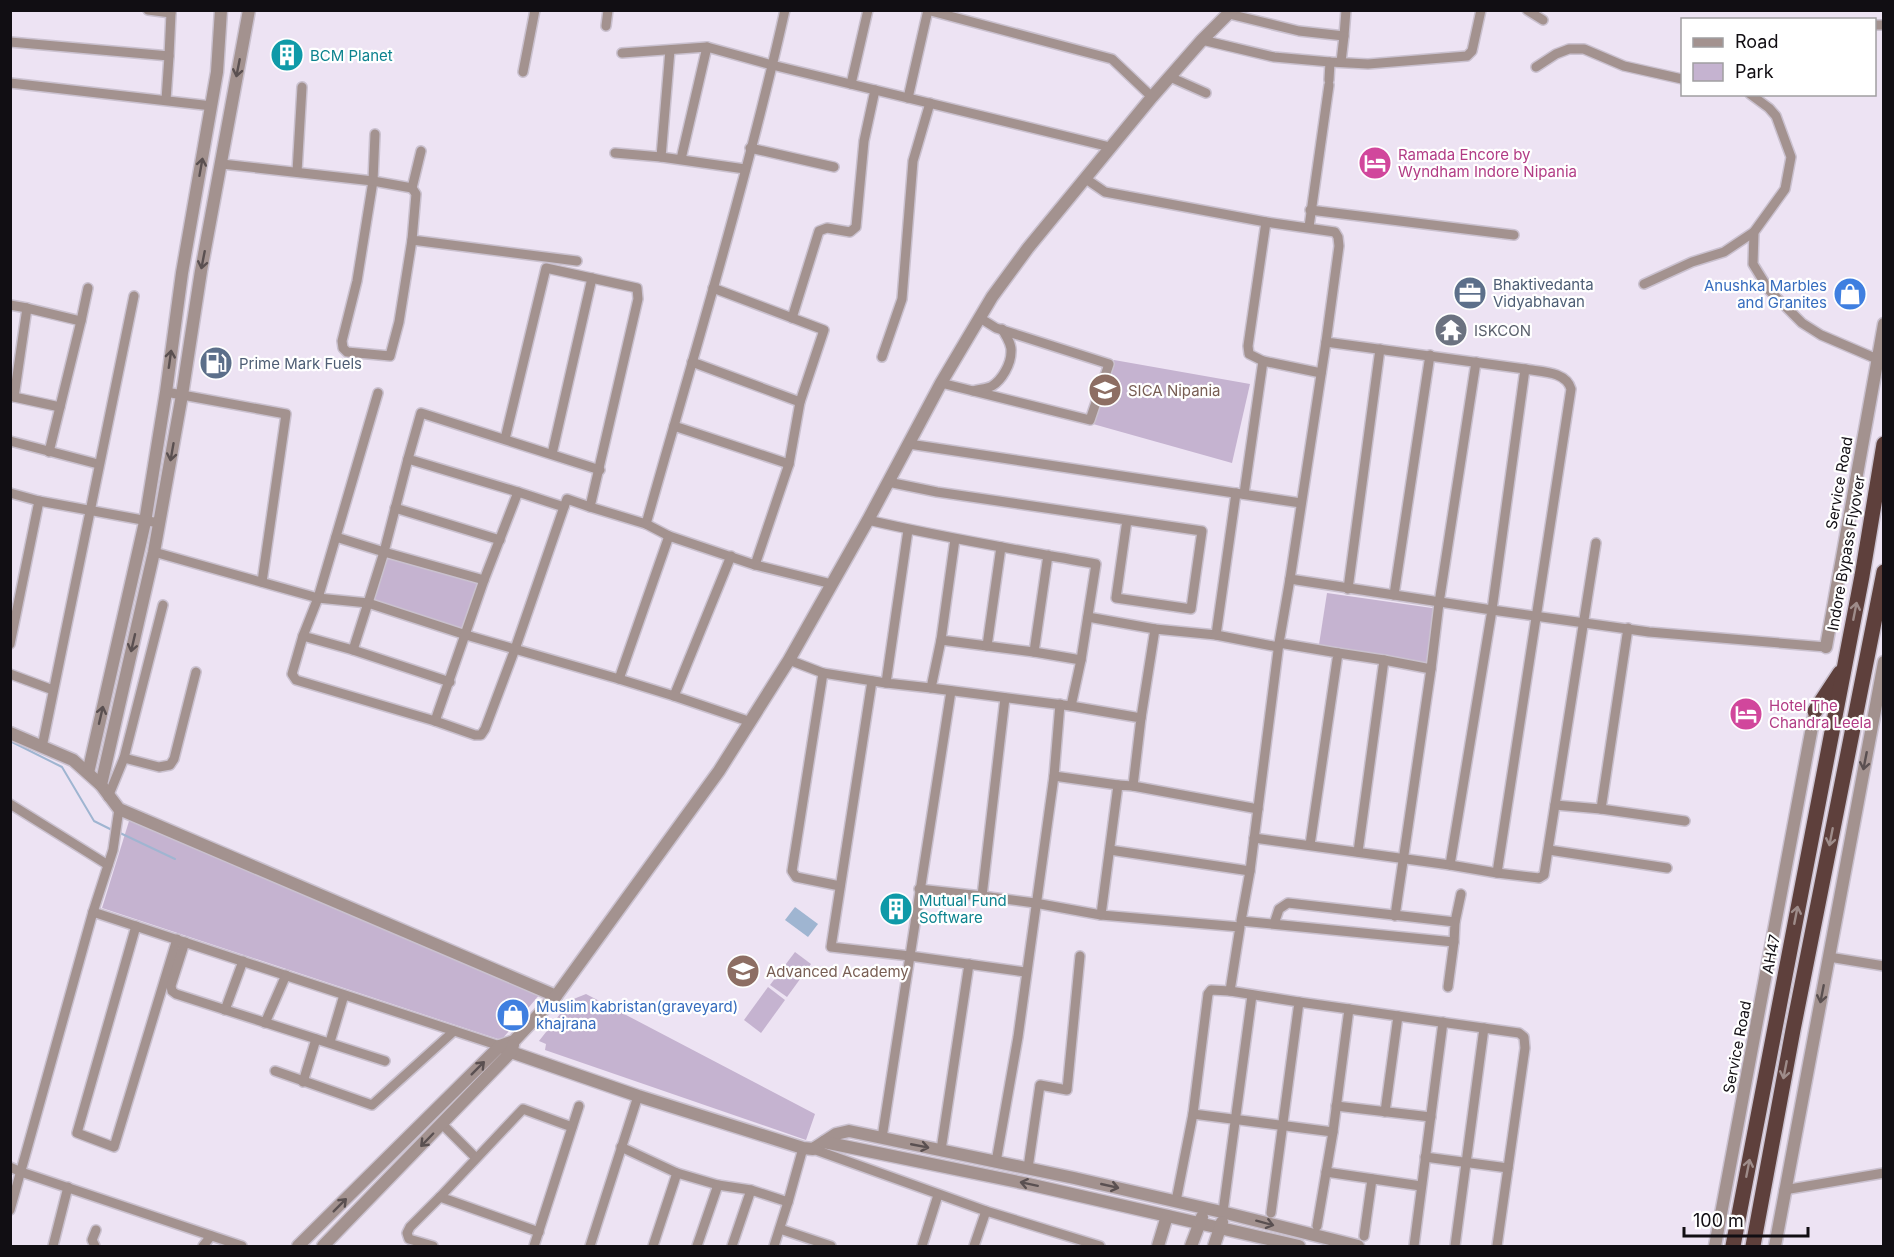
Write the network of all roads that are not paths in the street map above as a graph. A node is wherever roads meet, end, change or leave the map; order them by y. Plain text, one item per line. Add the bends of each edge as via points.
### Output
1 (148, 10) edge
2 (221, 10) edge
3 (249, 10) edge
4 (535, 10) edge
5 (608, 10) edge
6 (784, 10) edge
7 (868, 10) edge
8 (1481, 10) edge
9 (1527, 10) edge
10 (928, 11) edge
11 (1347, 11) edge
12 (171, 12) edge
13 (1230, 12) edge
14 (1543, 20) dead end
15 (606, 26) dead end
16 (1344, 36) junction
17 (1202, 40) junction
18 (10, 42) edge
19 (707, 47) junction
20 (670, 50) junction
21 (622, 53) dead end
22 (169, 56) junction
23 (1330, 62) junction
24 (1341, 62) junction
25 (772, 65) junction
26 (1536, 67) dead end
27 (523, 72) dead end
28 (1170, 77) junction
29 (1681, 79) edge
30 (10, 83) edge
31 (851, 84) junction
32 (302, 87) dead end
33 (875, 90) junction
34 (1206, 93) dead end
35 (1753, 96) edge
36 (1152, 97) junction
37 (908, 98) junction
38 (166, 100) junction
39 (930, 103) junction
40 (212, 106) junction
41 (375, 134) dead end
42 (1110, 147) junction
43 (750, 148) junction
44 (421, 151) dead end
45 (615, 153) dead end
46 (661, 157) junction
47 (681, 159) junction
48 (222, 164) junction
49 (834, 167) dead end
50 (745, 169) junction
51 (297, 172) junction
52 (1086, 178) junction
53 (373, 181) junction
54 (412, 188) junction
55 (1310, 210) junction
56 (1266, 222) junction
57 (1309, 227) junction
58 (1754, 232) junction
59 (1514, 235) dead end
60 (412, 240) junction
61 (577, 261) dead end
62 (592, 278) junction
63 (1644, 284) dead end
64 (88, 288) dead end
65 (713, 288) junction
66 (134, 296) dead end
67 (10, 305) edge
68 (27, 308) junction
69 (792, 318) junction
70 (980, 318) junction
71 (81, 321) junction
72 (1884, 324) edge
73 (1002, 329) junction
74 (174, 336) junction
75 (191, 339) junction
76 (1326, 342) junction
77 (1380, 349) junction
78 (1430, 355) junction
79 (882, 357) dead end
80 (1876, 359) junction
81 (1263, 361) junction
82 (692, 362) junction
83 (1476, 362) junction
84 (1525, 369) junction
85 (1321, 373) junction
86 (941, 383) junction
87 (970, 391) junction
88 (166, 392) junction
89 (378, 393) dead end
90 (183, 395) junction
91 (12, 397) edge
92 (800, 402) junction
93 (60, 407) junction
94 (674, 426) junction
95 (505, 439) junction
96 (10, 441) edge
97 (909, 444) junction
98 (1884, 444) edge
99 (50, 452) junction
100 (552, 454) junction
101 (408, 459) junction
102 (98, 464) junction
103 (789, 464) junction
104 (600, 470) junction
105 (888, 482) junction
106 (518, 492) junction
107 (10, 493) edge
108 (1240, 494) junction
109 (39, 501) junction
110 (1301, 502) junction
111 (564, 507) junction
112 (590, 507) junction
113 (395, 508) junction
114 (90, 510) junction
115 (868, 520) junction
116 (1127, 520) junction
117 (145, 522) junction
118 (159, 523) junction
119 (646, 524) junction
120 (908, 530) junction
121 (669, 536) junction
122 (336, 537) junction
123 (955, 539) junction
124 (500, 540) junction
125 (1596, 543) dead end
126 (1001, 547) junction
127 (154, 552) junction
128 (384, 552) junction
129 (1048, 555) junction
130 (731, 556) junction
131 (754, 564) junction
132 (1884, 572) edge
133 (1290, 579) junction
134 (484, 580) junction
135 (262, 582) junction
136 (832, 584) junction
137 (1348, 589) junction
138 (1395, 595) junction
139 (318, 598) junction
140 (368, 603) junction
141 (1439, 603) junction
142 (163, 605) dead end
143 (1492, 610) junction
144 (1536, 616) junction
145 (1088, 617) junction
146 (1583, 622) junction
147 (1628, 628) junction
148 (1155, 629) junction
149 (466, 635) junction
150 (1216, 635) junction
151 (303, 636) junction
152 (941, 640) junction
153 (10, 644) edge
154 (1279, 645) junction
155 (987, 646) junction
156 (1826, 647) joint
157 (515, 649) junction
158 (353, 650) junction
159 (1034, 652) junction
160 (1338, 653) junction
161 (789, 660) junction
162 (1081, 660) junction
163 (1384, 660) junction
164 (1884, 662) edge
165 (1844, 668) junction
166 (1431, 669) junction
167 (196, 672) dead end
168 (823, 673) junction
169 (10, 674) edge
170 (619, 679) junction
171 (872, 681) junction
172 (450, 682) junction
173 (886, 683) junction
174 (931, 688) junction
175 (53, 690) junction
176 (951, 691) junction
177 (674, 696) junction
178 (1005, 698) junction
179 (1060, 704) junction
180 (1071, 706) junction
181 (1815, 711) joint
182 (1141, 718) junction
183 (435, 721) junction
184 (751, 722) junction
185 (10, 733) edge
186 (42, 747) junction
187 (124, 758) junction
188 (88, 772) junction
189 (1054, 776) junction
190 (101, 785) junction
191 (1118, 785) junction
192 (1133, 786) junction
193 (108, 797) junction
194 (10, 804) edge
195 (1555, 805) junction
196 (1258, 809) junction
197 (1601, 809) junction
198 (119, 813) junction
199 (1686, 821) dead end
200 (1254, 838) junction
201 (1310, 845) junction
202 (1110, 849) junction
203 (1549, 850) junction
204 (1358, 852) junction
205 (1403, 858) junction
206 (108, 865) junction
207 (1450, 865) junction
208 (1667, 868) dead end
209 (1250, 871) junction
210 (1497, 873) junction
211 (840, 886) junction
212 (919, 889) junction
213 (1461, 894) dead end
214 (982, 896) junction
215 (1035, 903) junction
216 (93, 912) junction
217 (1101, 915) junction
218 (1395, 916) junction
219 (1455, 922) junction
220 (1241, 924) junction
221 (1274, 924) junction
222 (136, 926) junction
223 (181, 941) junction
224 (1454, 942) junction
225 (910, 956) junction
226 (1080, 956) dead end
227 (1829, 957) junction
228 (243, 961) junction
229 (969, 964) junction
230 (1884, 966) edge
231 (1025, 972) junction
232 (286, 975) junction
233 (1449, 987) dead end
234 (1230, 991) junction
235 (344, 995) junction
236 (1252, 995) junction
237 (556, 996) junction
238 (1299, 1002) junction
239 (1350, 1009) junction
240 (225, 1010) junction
241 (1398, 1016) junction
242 (1443, 1022) junction
243 (265, 1023) junction
244 (1484, 1028) junction
245 (454, 1031) junction
246 (316, 1039) junction
247 (330, 1042) junction
248 (508, 1047) junction
249 (385, 1061) dead end
250 (274, 1071) dead end
251 (303, 1082) junction
252 (638, 1096) junction
253 (579, 1106) dead end
254 (1336, 1106) junction
255 (1385, 1112) junction
256 (1192, 1114) junction
257 (1431, 1118) junction
258 (1236, 1119) junction
259 (442, 1124) junction
260 (1283, 1125) junction
261 (572, 1127) junction
262 (1333, 1132) junction
263 (882, 1138) junction
264 (813, 1146) junction
265 (621, 1147) junction
266 (941, 1150) junction
267 (476, 1158) junction
268 (1425, 1158) junction
269 (996, 1162) junction
270 (1467, 1164) junction
271 (10, 1167) edge
272 (1028, 1168) junction
273 (1508, 1168) junction
274 (21, 1172) junction
275 (1326, 1172) junction
276 (677, 1173) junction
277 (1884, 1173) edge
278 (1372, 1179) junction
279 (718, 1185) junction
280 (1422, 1186) junction
281 (69, 1187) junction
282 (752, 1190) junction
283 (1784, 1190) junction
284 (938, 1195) junction
285 (440, 1197) junction
286 (1176, 1201) junction
287 (788, 1202) junction
288 (1204, 1208) junction
289 (10, 1210) edge
290 (986, 1211) junction
291 (1224, 1212) junction
292 (1271, 1213) dead end
293 (1167, 1216) junction
294 (1199, 1224) junction
295 (1317, 1226) dead end
296 (1220, 1228) junction
297 (780, 1229) junction
298 (96, 1230) dead end
299 (539, 1232) junction
300 (211, 1236) junction
301 (1361, 1241) edge
302 (53, 1246) edge
303 (95, 1246) edge
304 (203, 1246) edge
305 (242, 1246) edge
306 (298, 1246) edge
307 (323, 1246) edge
308 (433, 1246) edge
309 (534, 1246) edge
310 (590, 1246) edge
311 (653, 1246) edge
312 (698, 1246) edge
313 (732, 1246) edge
314 (774, 1246) edge
315 (827, 1246) edge
316 (922, 1246) edge
317 (974, 1246) edge
318 (1100, 1246) edge
319 (1158, 1246) edge
320 (1191, 1246) edge
321 (1214, 1246) edge
322 (1299, 1246) edge
323 (1414, 1246) edge
324 (1455, 1246) edge
325 (1497, 1246) edge
326 (1715, 1246) edge
327 (1733, 1246) edge
328 (1753, 1246) edge
329 (1775, 1246) edge

1 - 12 street
2 - 40 street
3 -> 48 street
4 - 27 street
5 - 15 street
6 - 25 street
7 - 31 street
8 - 24 street via 1472,51 1467,56 1368,64
9 - 14 street
10 - 36 street via 1112,59
10 - 37 street
11 - 16 street
12 - 22 street
13 - 16 street via 1299,31
13 - 17 street
16 - 24 street
17 - 23 street via 1274,57
17 - 28 street
18 - 22 street
19 - 20 street
19 - 25 street
19 - 47 street
20 - 21 street
20 - 46 street
22 - 38 street
23 - 24 street
23 - 55 street
25 - 31 street
25 - 43 street
26 - 29 street via 1569,49 1584,49 1624,66
28 - 34 street
28 - 36 street
30 - 38 street
31 - 33 street
32 - 51 street
33 - 37 street
33 - 69 street via 864,141 856,226 850,232 826,228 819,231
35 - 58 street via 1776,116 1791,157 1785,189
36 - 42 street
37 - 39 street
38 - 40 street
39 - 42 street
39 - 79 street via 913,161 902,299
74 -> 40 street
41 - 53 street
42 - 52 street
43 - 49 street
43 - 50 street
44 - 54 street
45 - 46 street
46 - 47 street
47 - 50 street
48 - 51 street
48 -> 75 street
50 - 65 street
51 - 53 street
52 - 56 street via 1106,192
52 - 70 street via 1028,248
53 - 54 street
53 - 60 street via 357,280 342,341 347,352 390,356
54 - 60 street via 416,194
55 - 57 street
55 - 59 street
56 - 57 street
56 - 81 street via 1248,346 1252,357
57 - 76 street via 1335,232 1338,237
58 - 63 street via 1725,252
58 - 80 street via 1753,264 1769,290 1802,323
60 - 61 street
62 - 95 street via 546,268
62 - 100 street
62 - 104 street via 637,288 638,299
64 - 71 street
65 - 69 street
65 - 82 street
66 - 102 street
67 - 68 street
68 - 71 street
68 - 91 street
69 - 92 street via 824,330
70 - 73 street
70 - 86 street
71 - 93 street
72 - 80 street, Service Road
73 - 87 street via 1011,352 1001,378 991,387
73 - 87 street via 1109,364 1090,420
74 - 75 street
88 -> 74 street
75 - 90 street
76 - 77 street
76 - 85 street
77 - 78 street
77 - 137 street
78 - 83 street
78 - 138 street
80 - 156 street, Service Road
81 - 85 street
81 - 108 street
82 - 92 street
82 - 94 street
83 - 84 street
83 - 141 street
84 - 143 street
84 - 144 street via 1564,377 1571,389
85 - 110 street
86 - 87 street
86 - 97 street
88 - 90 street
88 - 117 street
89 - 122 street
90 -> 118 street
90 - 135 street via 286,414
91 - 93 street
92 - 103 street
93 - 99 street
94 - 103 street
94 - 119 street
95 - 100 street
95 - 101 street via 421,413
96 - 99 street
97 - 105 street
97 - 108 street
165 -> 98 highway, Indore Bypass Flyover
99 - 102 street
100 - 104 street
101 - 106 street
101 - 113 street
102 - 114 street
103 - 131 street
104 - 112 street
105 - 115 street
105 - 116 street
106 - 111 street
106 - 124 street
107 - 109 street
108 - 110 street
108 - 150 street
109 - 114 street
109 - 153 street
110 - 133 street
111 - 112 street via 567,499
111 - 157 street
112 - 119 street
113 - 124 street
113 - 128 street
114 - 117 street
114 - 175 street
115 - 120 street
115 - 136 street
116 - 116 street via 1202,531 1191,609 1116,598
117 - 118 street
188 -> 117 street
118 - 127 street
119 - 121 street
120 - 123 street
120 - 173 street
121 - 130 street
121 - 170 street
122 - 128 street
122 - 139 street
123 - 126 street
123 - 152 street
124 - 134 street
125 - 146 street
126 - 129 street
126 - 155 street
127 - 135 street
127 -> 190 street
128 - 134 street
128 - 140 street
129 - 145 street via 1096,564
129 - 159 street
130 - 131 street
130 - 177 street
131 - 136 street
132 -> 328 highway
133 - 137 street
133 - 154 street
134 - 149 street
135 - 139 street
136 - 161 street
137 - 138 street
138 - 141 street
139 - 140 street
139 - 151 street
140 - 149 street
140 - 158 street
141 - 143 street
141 - 166 street
142 - 187 street
143 - 144 street
143 - 207 street
144 - 146 street
144 - 210 street
145 - 148 street
145 - 162 street
146 - 147 street
146 - 195 street
147 - 156 street
147 - 197 street
148 - 150 street
148 - 182 street
149 - 157 street
149 - 172 street
150 - 154 street
151 - 158 street
151 - 183 street via 292,674 296,680
152 - 155 street
152 - 174 street
154 - 160 street
154 - 196 street
155 - 159 street
157 - 170 street
157 - 183 street via 481,735
158 - 172 street
159 - 162 street
160 - 163 street
160 - 201 street
161 - 168 street
161 - 184 street
162 - 180 street
163 - 166 street
163 - 204 street
164 -> 227 street
165 - 181 highway
327 -> 165 highway, AH47
166 - 205 street
167 - 187 street via 170,765 159,767
168 - 171 street
168 - 211 street via 792,871 803,880
169 - 175 street
170 - 177 street
171 - 173 street
171 - 211 street
172 - 183 street
173 - 174 street
174 - 176 street
175 - 186 street
176 - 178 street
176 - 212 street
177 - 184 street
178 - 179 street
178 - 214 street
179 - 180 street
179 - 189 street
180 - 182 street
181 - 326 street, Service Road
182 - 192 street
184 - 237 street
185 - 186 street
186 - 188 street via 74,760
187 - 193 street
188 - 190 street
189 - 191 street
189 - 215 street
190 - 193 street
191 - 192 street
191 - 202 street
192 - 196 street
193 - 198 street
194 - 206 street
195 - 197 street
195 - 203 street
196 - 200 street
197 - 199 street
198 - 206 street
198 - 237 street
200 - 201 street
200 - 209 street
201 - 204 street
202 - 209 street
202 - 217 street
203 - 208 street
203 - 210 street via 1544,875 1539,878
204 - 205 street
205 - 207 street
205 - 218 street
206 - 216 street
207 - 210 street
209 - 220 street
211 - 225 street via 831,947
212 - 214 street
212 - 225 street
213 - 219 street
214 - 215 street
215 - 217 street
215 - 231 street
216 - 222 street
216 - 274 street
217 - 220 street
218 - 219 street
218 - 221 street via 1288,903 1279,909
219 - 224 street
220 - 221 street
220 - 234 street
221 - 224 street
222 - 223 street
222 - 223 street via 77,1133 114,1147
223 - 228 street
223 - 240 street via 172,991
224 - 233 street
225 - 229 street
225 - 263 street
226 - 272 street via 1067,1090 1040,1085
227 - 230 street
227 -> 283 street
228 - 232 street
228 - 240 street
229 - 231 street
229 - 266 street
231 - 269 street
232 - 235 street
232 - 243 street
234 - 236 street
234 - 256 street via 1211,990 1208,994
235 - 245 street
235 - 247 street
236 - 238 street
236 - 258 street
237 - 248 street
238 - 239 street
238 - 260 street
239 - 241 street
239 - 254 street
240 - 243 street
241 - 242 street
241 - 255 street
242 - 244 street
242 - 257 street
243 - 246 street
244 - 270 street
244 - 273 street via 1524,1037
245 - 248 street
245 - 251 street via 372,1105
246 - 247 street
246 - 251 street
247 - 249 street
248 - 252 street
248 - 259 street
306 -> 248 street
250 - 251 street
252 - 264 street
252 - 265 street
253 - 261 street
254 - 255 street
254 - 262 street
255 - 257 street
256 - 258 street
256 - 286 street
257 - 268 street
258 - 260 street
258 - 291 street
259 - 267 street
259 -> 307 street
260 - 262 street
260 - 292 street
261 - 267 street via 523,1109
261 - 299 street
262 - 275 street
263 - 264 street via 849,1131
263 -> 266 street
264 - 284 street
264 - 287 street
293 -> 264 street via 1028,1184
265 - 276 street
265 - 310 street
266 - 269 street
267 - 285 street
268 - 270 street
268 - 280 street
269 - 272 street
270 - 273 street
270 - 324 street
271 - 274 street
272 -> 286 street
273 - 325 street
274 - 281 street
274 - 289 street
275 - 278 street
275 - 295 street
276 - 279 street
276 - 311 street
277 - 283 street
278 - 280 street
278 - 301 street
279 - 282 street
279 - 312 street
280 - 323 street
281 - 300 street
281 - 302 street
282 - 287 street
282 - 313 street
283 - 329 street
284 - 290 street
284 - 316 street
285 - 299 street
285 - 308 street via 407,1233 409,1239
286 - 288 street
287 - 297 street
288 - 291 street
288 - 294 street
290 - 317 street
290 - 318 street
291 - 296 street
291 -> 301 street
293 - 294 street
293 - 319 street
294 - 296 street
294 - 320 street
296 - 321 street
296 - 322 street
297 - 314 street
297 - 315 street
298 - 303 street via 92,1240
299 - 309 street
300 - 304 street
300 - 305 street

